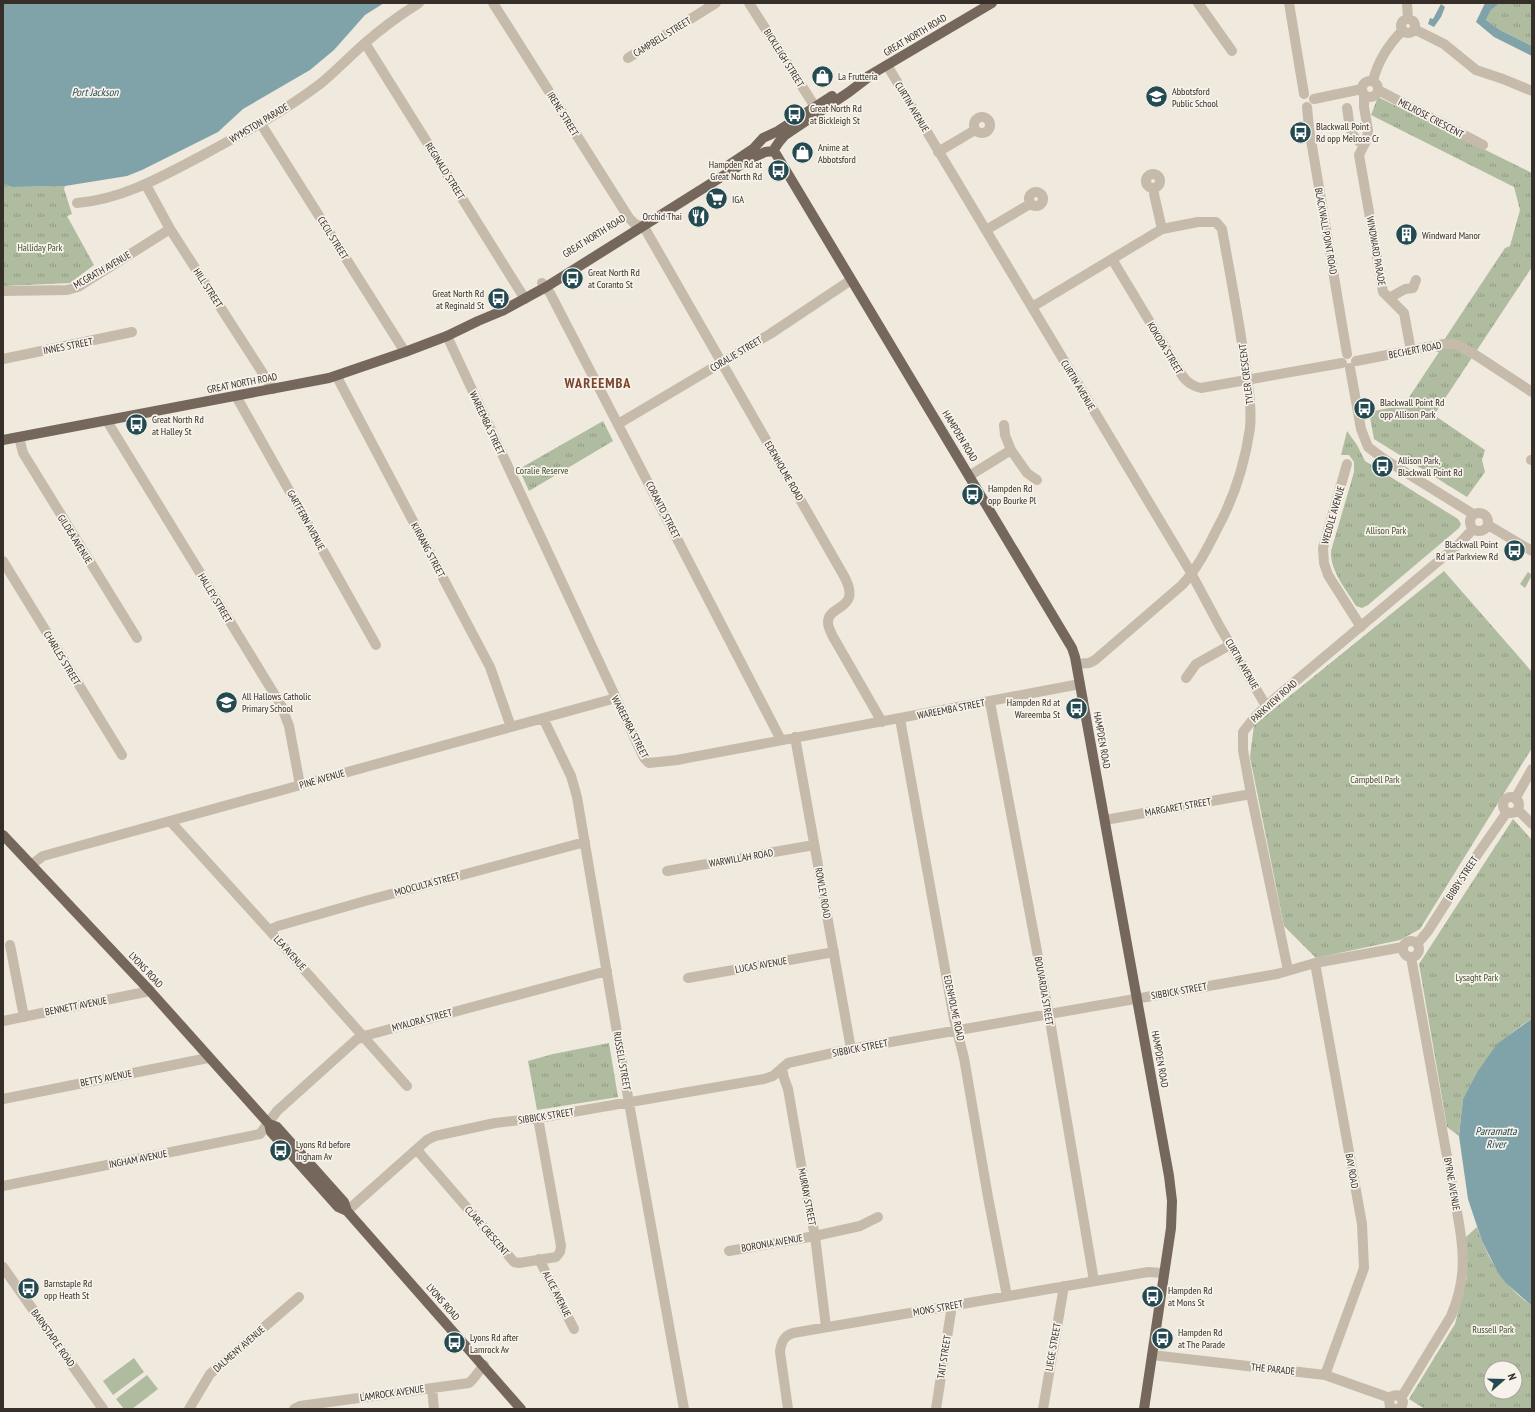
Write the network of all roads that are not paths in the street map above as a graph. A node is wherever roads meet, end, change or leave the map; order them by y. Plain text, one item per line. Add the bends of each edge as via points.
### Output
1 (419, 3) edge
2 (493, 3) edge
3 (716, 3) edge
4 (749, 3) edge
5 (1198, 3) edge
6 (1288, 3) edge
7 (1407, 3) edge
8 (988, 4) edge
9 (1408, 19) junction
10 (1414, 29) junction
11 (1403, 30) junction
12 (365, 43) junction
13 (1232, 51) dead end
14 (628, 58) dead end
15 (887, 66) junction
16 (1376, 85) junction
17 (1532, 91) edge
18 (1363, 92) junction
19 (1304, 94) junction
20 (1314, 99) junction
21 (1307, 107) junction
22 (1347, 108) dead end
23 (817, 110) junction
24 (260, 124) junction
25 (975, 130) dead end
26 (764, 139) junction
27 (1363, 144) junction
28 (1483, 145) dead end
29 (771, 150) junction
30 (938, 152) junction
31 (146, 185) junction
32 (1154, 188) dead end
33 (77, 203) dead end
34 (1030, 204) dead end
35 (639, 225) junction
36 (170, 229) junction
37 (1162, 229) junction
38 (986, 230) junction
39 (1112, 259) junction
40 (852, 280) junction
41 (1416, 280) dead end
42 (544, 285) junction
43 (3, 291) edge
44 (524, 296) junction
45 (1389, 298) junction
46 (1032, 307) junction
47 (132, 332) dead end
48 (447, 336) junction
49 (1411, 351) junction
50 (405, 352) junction
51 (3, 358) edge
52 (1349, 362) junction
53 (722, 363) junction
54 (336, 377) junction
55 (1247, 380) junction
56 (273, 389) junction
57 (1532, 392) edge
58 (236, 396) junction
59 (107, 421) junction
60 (618, 424) junction
61 (1004, 425) dead end
62 (19, 437) junction
63 (3, 440) edge
64 (1011, 450) junction
65 (1347, 464) dead end
66 (970, 476) junction
67 (1037, 480) dead end
68 (1472, 514) junction
69 (1488, 525) junction
70 (1473, 529) junction
71 (1532, 551) edge
72 (3, 561) edge
73 (1192, 574) junction
74 (1361, 627) junction
75 (137, 638) dead end
76 (376, 645) dead end
77 (1230, 645) junction
78 (1077, 664) junction
79 (1186, 678) dead end
80 (1080, 684) junction
81 (616, 698) junction
82 (990, 702) junction
83 (1266, 706) junction
84 (543, 718) junction
85 (900, 719) junction
86 (882, 722) junction
87 (511, 727) junction
88 (795, 738) junction
89 (781, 740) junction
90 (122, 755) dead end
91 (1532, 769) edge
92 (300, 785) junction
93 (1251, 794) junction
94 (1515, 798) junction
95 (1518, 810) junction
96 (1507, 812) junction
97 (1105, 820) junction
98 (170, 821) junction
99 (1532, 824) edge
100 (3, 835) edge
101 (585, 842) junction
102 (814, 845) junction
103 (32, 865) junction
104 (667, 871) dead end
105 (269, 930) junction
106 (1417, 944) junction
107 (10, 945) dead end
108 (1403, 947) junction
109 (834, 952) junction
110 (1411, 957) junction
111 (1314, 963) junction
112 (1288, 970) junction
113 (607, 971) junction
114 (688, 978) dead end
115 (150, 991) junction
116 (1137, 999) junction
117 (1049, 1015) junction
118 (24, 1017) junction
119 (3, 1021) edge
120 (957, 1031) junction
121 (364, 1036) junction
122 (851, 1049) junction
123 (208, 1058) junction
124 (782, 1068) junction
125 (407, 1086) dead end
126 (3, 1099) edge
127 (629, 1102) junction
128 (538, 1118) junction
129 (269, 1124) junction
130 (417, 1150) junction
131 (3, 1186) edge
132 (347, 1211) junction
133 (878, 1218) dead end
134 (815, 1236) junction
135 (729, 1251) dead end
136 (539, 1259) junction
137 (3, 1268) edge
138 (1164, 1273) junction
139 (1094, 1281) junction
140 (1064, 1286) junction
141 (1008, 1296) junction
142 (299, 1298) dead end
143 (952, 1305) junction
144 (826, 1328) junction
145 (574, 1329) dead end
146 (1152, 1356) junction
147 (484, 1366) junction
148 (1325, 1375) junction
149 (432, 1388) junction
150 (1397, 1406) edge
151 (103, 1409) edge
152 (189, 1409) edge
153 (294, 1409) edge
154 (434, 1409) edge
155 (521, 1409) edge
156 (684, 1409) edge
157 (788, 1409) edge
158 (936, 1409) edge
159 (1043, 1409) edge
160 (1144, 1409) edge

1 - 12 street, WYMSTON PARADE
2 - 35 street, IRENE STREET via 629,218
3 - 14 street, CAMPBELL STREET
4 - 23 street, BICKLEIGH STREET
5 - 13 street
6 - 19 street
7 - 9 street
8 - 15 main road, GREAT NORTH ROAD
9 - 10 street via 1414,23
9 - 11 street via 1403,22
10 - 11 street via 1409,32
10 - 17 street via 1444,44 1476,70
11 - 16 street via 1388,46 1381,59
12 - 24 street, WYMSTON PARADE via 322,83
12 - 44 street, REGINALD STREET
15 - 23 main road, GREAT NORTH ROAD via 846,87
15 - 30 street, CURTIN AVENUE
16 - 18 street via 1366,82
16 - 28 street, MELROSE CRESCENT
18 - 20 street
18 - 27 street, WINDWARD PARADE via 1368,130 1367,139
19 - 20 street via 1310,94
19 - 21 street via 1300,100 1303,106
20 - 21 street
21 - 52 street, BLACKWALL POINT ROAD
22 - 27 street via 1352,135
23 - 26 main road, GREAT NORTH ROAD
23 - 29 main road, GREAT NORTH ROAD via 785,135
24 - 31 street, WYMSTON PARADE
24 - 50 street, CECIL STREET
25 - 30 street
26 - 29 main road via 774,140
26 - 29 main road via 761,150
26 - 35 main road, GREAT NORTH ROAD
27 - 45 street, WINDWARD PARADE via 1359,156 1384,292
29 - 35 main road, GREAT NORTH ROAD
29 - 40 main road, HAMPDEN ROAD via 776,154
30 - 38 street, CURTIN AVENUE
31 - 33 street, WYMSTON PARADE via 124,194
31 - 36 street, HILL STREET
32 - 37 street
34 - 38 street
35 - 42 main road, GREAT NORTH ROAD
35 - 53 street, EDENHOLME ROAD
36 - 43 street, MCGRATH AVENUE via 78,287 67,290
36 - 56 street, HILL STREET
37 - 39 street, TYLER CRESCENT
37 - 55 street, TYLER CRESCENT via 1216,222 1222,230
38 - 46 street, CURTIN AVENUE
39 - 46 street, TYLER CRESCENT
39 - 55 street, KOKODA STREET via 1186,381 1201,388
40 - 53 street, CORALIE STREET
40 - 66 main road, HAMPDEN ROAD
41 - 45 street via 1413,288 1405,289
42 - 44 main road, GREAT NORTH ROAD
42 - 60 street, CORANTO STREET
44 - 48 main road, GREAT NORTH ROAD via 498,306
45 - 49 street, WINDWARD PARADE via 1404,313
46 - 73 street, CURTIN AVENUE
47 - 51 street, INNES STREET
48 - 50 main road, GREAT NORTH ROAD
48 - 81 street, WAREEMBA STREET
49 - 52 street, BECHERT ROAD
49 - 57 street, BECHERT ROAD via 1455,344
50 - 54 main road, GREAT NORTH ROAD
52 - 55 street, KOKODA STREET
52 - 68 street, BLACKWALL POINT ROAD via 1360,429 1368,446 1384,459
53 - 60 street, CORALIE STREET
53 - 86 street, EDENHOLME ROAD via 847,582 849,598 843,606 832,613 828,624
54 - 56 main road, GREAT NORTH ROAD
54 - 87 street, KIRRANG STREET via 490,667
55 - 73 street, TYLER CRESCENT via 1250,419 1244,458 1230,504
56 - 58 main road, GREAT NORTH ROAD
58 - 59 main road, GREAT NORTH ROAD
58 - 76 street, GARTFERN AVENUE
59 - 62 main road, GREAT NORTH ROAD
59 - 92 street, HALLEY STREET via 281,705 289,726
60 - 89 street, CORANTO STREET
61 - 64 street
62 - 63 main road, GREAT NORTH ROAD
62 - 75 street, GILDEA AVENUE via 23,453
64 - 66 street
64 - 67 street via 1027,473
65 - 74 street, WEDDLE AVENUE via 1323,548 1324,563 1328,575
66 - 78 main road, HAMPDEN ROAD via 1072,648
68 - 69 street via 1484,514 1488,519
68 - 70 street via 1469,522
69 - 70 street via 1481,531
69 - 71 street
70 - 74 street, PARKVIEW ROAD
72 - 90 street, CHARLES STREET
73 - 77 street, CURTIN AVENUE
73 - 78 street, TYLER CRESCENT via 1094,660
74 - 83 street, PARKVIEW ROAD
77 - 79 street via 1196,664
77 - 83 street, CURTIN AVENUE
78 - 80 main road, HAMPDEN ROAD
80 - 82 street, WAREEMBA STREET
80 - 97 main road, HAMPDEN ROAD
81 - 84 street, PINE AVENUE
81 - 89 street, WAREEMBA STREET via 644,758 649,763
82 - 85 street, WAREEMBA STREET
82 - 117 street, BOUVARDIA STREET
83 - 93 street, PARKVIEW ROAD via 1243,732 1243,750
84 - 87 street, PINE AVENUE
84 - 101 street, RUSSELL STREET via 574,784
85 - 86 street, WAREEMBA STREET
85 - 120 street, EDENHOLME ROAD
86 - 88 street, WAREEMBA STREET
87 - 92 street, PINE AVENUE
88 - 89 street, WAREEMBA STREET
88 - 102 street, ROWLEY ROAD
91 - 94 street
92 - 98 street, PINE AVENUE
93 - 97 street, MARGARET STREET
93 - 112 street, PARKVIEW ROAD
94 - 95 street via 1520,805
94 - 96 street via 1511,797 1505,801 1504,808
95 - 96 street via 1513,814
95 - 99 street
96 - 106 street, BIBBY STREET
97 - 116 main road, HAMPDEN ROAD
98 - 103 street, PINE AVENUE via 42,856
98 - 105 street, LEA AVENUE
100 - 103 main road, LYONS ROAD
101 - 105 street, MOOCULTA STREET via 365,900
101 - 113 street, RUSSELL STREET
102 - 104 street, WARWILLAH ROAD
102 - 109 street, ROWLEY ROAD
103 - 115 main road, LYONS ROAD
105 - 121 street, LEA AVENUE
106 - 108 street via 1410,941
106 - 110 street via 1418,952
107 - 118 street
108 - 110 street via 1405,954
108 - 111 street, SIBBICK STREET
109 - 114 street, LUCAS AVENUE
109 - 122 street, ROWLEY ROAD
110 - 150 street, BYRNE AVENUE via 1464,1262 1460,1292 1451,1316
111 - 112 street, SIBBICK STREET
111 - 148 street, BAY ROAD via 1362,1224 1364,1268
112 - 116 street, SIBBICK STREET
113 - 121 street, MYALORA STREET
113 - 127 street, RUSSELL STREET
115 - 118 street, BENNETT AVENUE
115 - 123 main road, LYONS ROAD
116 - 117 street, SIBBICK STREET
116 - 138 main road, HAMPDEN ROAD via 1169,1176 1172,1214
117 - 120 street, SIBBICK STREET
117 - 139 street, BOUVARDIA STREET
118 - 119 street, BENNETT AVENUE
120 - 122 street, SIBBICK STREET
120 - 141 street, EDENHOLME ROAD
121 - 125 street, LEA AVENUE
121 - 129 street, MYALORA STREET via 343,1050 277,1111
122 - 124 street, SIBBICK STREET via 795,1061
123 - 126 street, BETTS AVENUE
123 - 129 main road, LYONS ROAD
124 - 127 street, SIBBICK STREET via 773,1076 764,1079
124 - 134 street, MURRAY STREET
127 - 128 street, SIBBICK STREET
127 - 156 street, RUSSELL STREET
128 - 130 street, SIBBICK STREET via 435,1136
128 - 136 street, CLARE CRESCENT via 561,1246 556,1257
129 - 131 street, INGHAM AVENUE via 260,1134
129 - 132 main road, LYONS ROAD via 271,1132 338,1207
130 - 132 street, SIBBICK STREET
130 - 136 street, CLARE CRESCENT via 514,1262
132 - 147 main road, LYONS ROAD
133 - 134 street, BORONIA AVENUE via 860,1226
134 - 135 street, BORONIA AVENUE
134 - 144 street, MURRAY STREET
136 - 145 street, ALICE AVENUE
137 - 151 street, BARNSTAPLE ROAD
138 - 139 street, MONS STREET via 1148,1272
138 - 146 main road, HAMPDEN ROAD
139 - 140 street, MONS STREET
140 - 141 street, MONS STREET
140 - 159 street, LIEGE STREET
141 - 143 street, MONS STREET
142 - 152 street, DALMENY AVENUE via 210,1374
143 - 144 street, MONS STREET
143 - 158 street, TAIT STREET
144 - 157 street, MONS STREET via 789,1334 781,1344
146 - 148 street, THE PARADE
146 - 160 main road, HAMPDEN ROAD
147 - 149 street, LAMROCK AVENUE via 469,1383
147 - 155 main road, LYONS ROAD
148 - 150 street, THE PARADE
149 - 153 street, LAMROCK AVENUE via 300,1406
149 - 154 street

